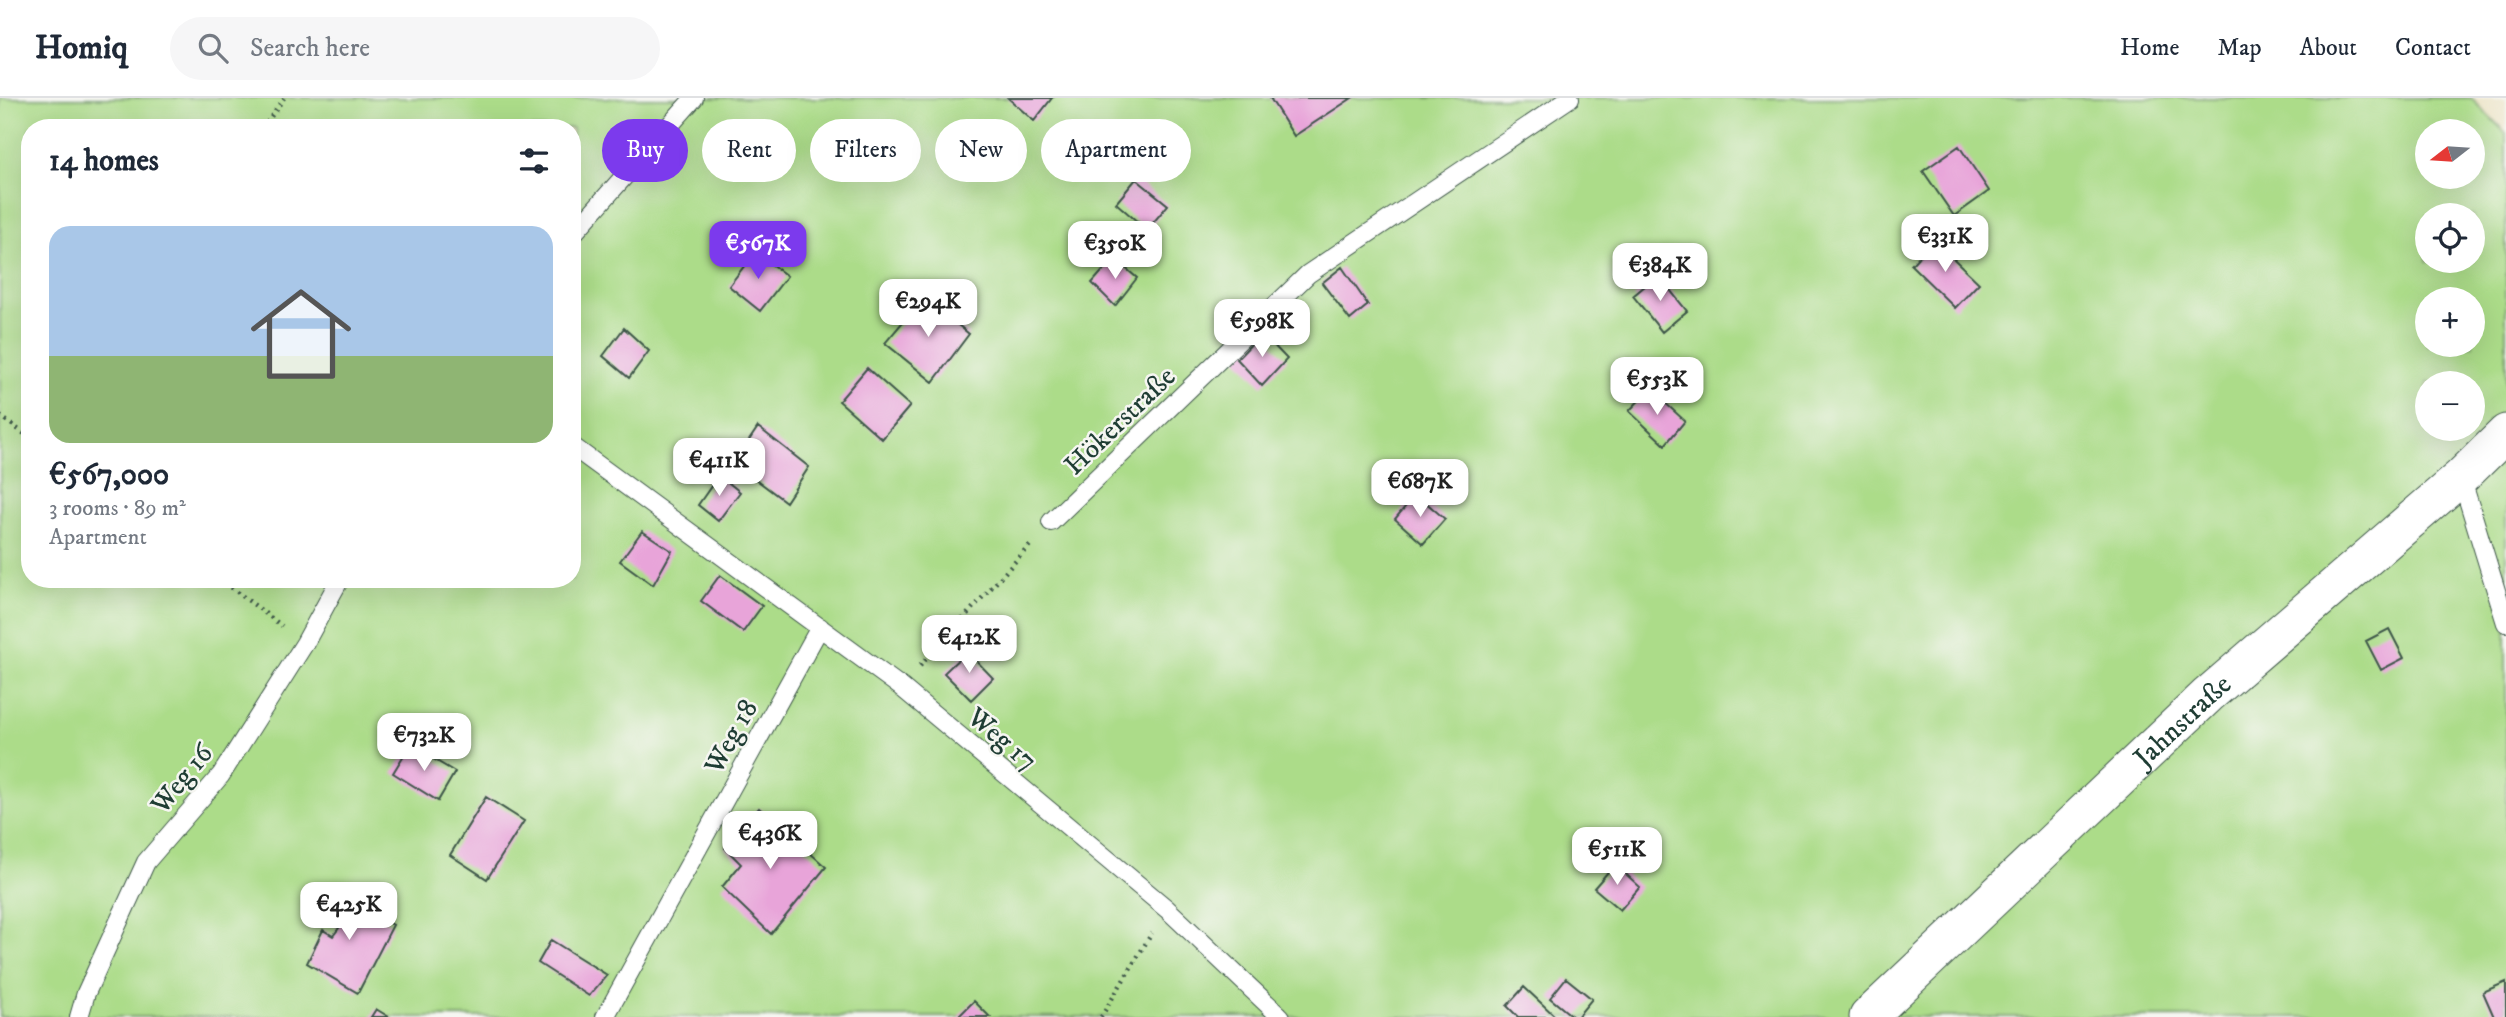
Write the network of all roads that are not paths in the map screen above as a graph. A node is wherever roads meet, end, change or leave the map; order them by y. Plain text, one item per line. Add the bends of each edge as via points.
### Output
1 (694, 98) edge
2 (1570, 98) edge
3 (581, 225) edge
4 (2506, 433) edge
5 (581, 453) edge
6 (2461, 477) junction
7 (1051, 522) road end
8 (335, 588) edge
9 (2506, 623) edge
10 (820, 627) junction
11 (79, 1017) edge
12 (605, 1017) edge
13 (1281, 1017) edge
14 (1868, 1017) edge

1 - 3 lane
2 - 7 lane, Hökerstraße via 1308,274
4 - 6 street, Jahnstraße
5 - 10 lane, Weg 17
6 - 9 lane
6 - 14 street, Jahnstraße via 2208,695
8 - 11 lane, Weg 16 via 221,775 146,862
10 - 12 lane, Weg 18
10 - 13 lane, Weg 17 via 901,687 1167,909

